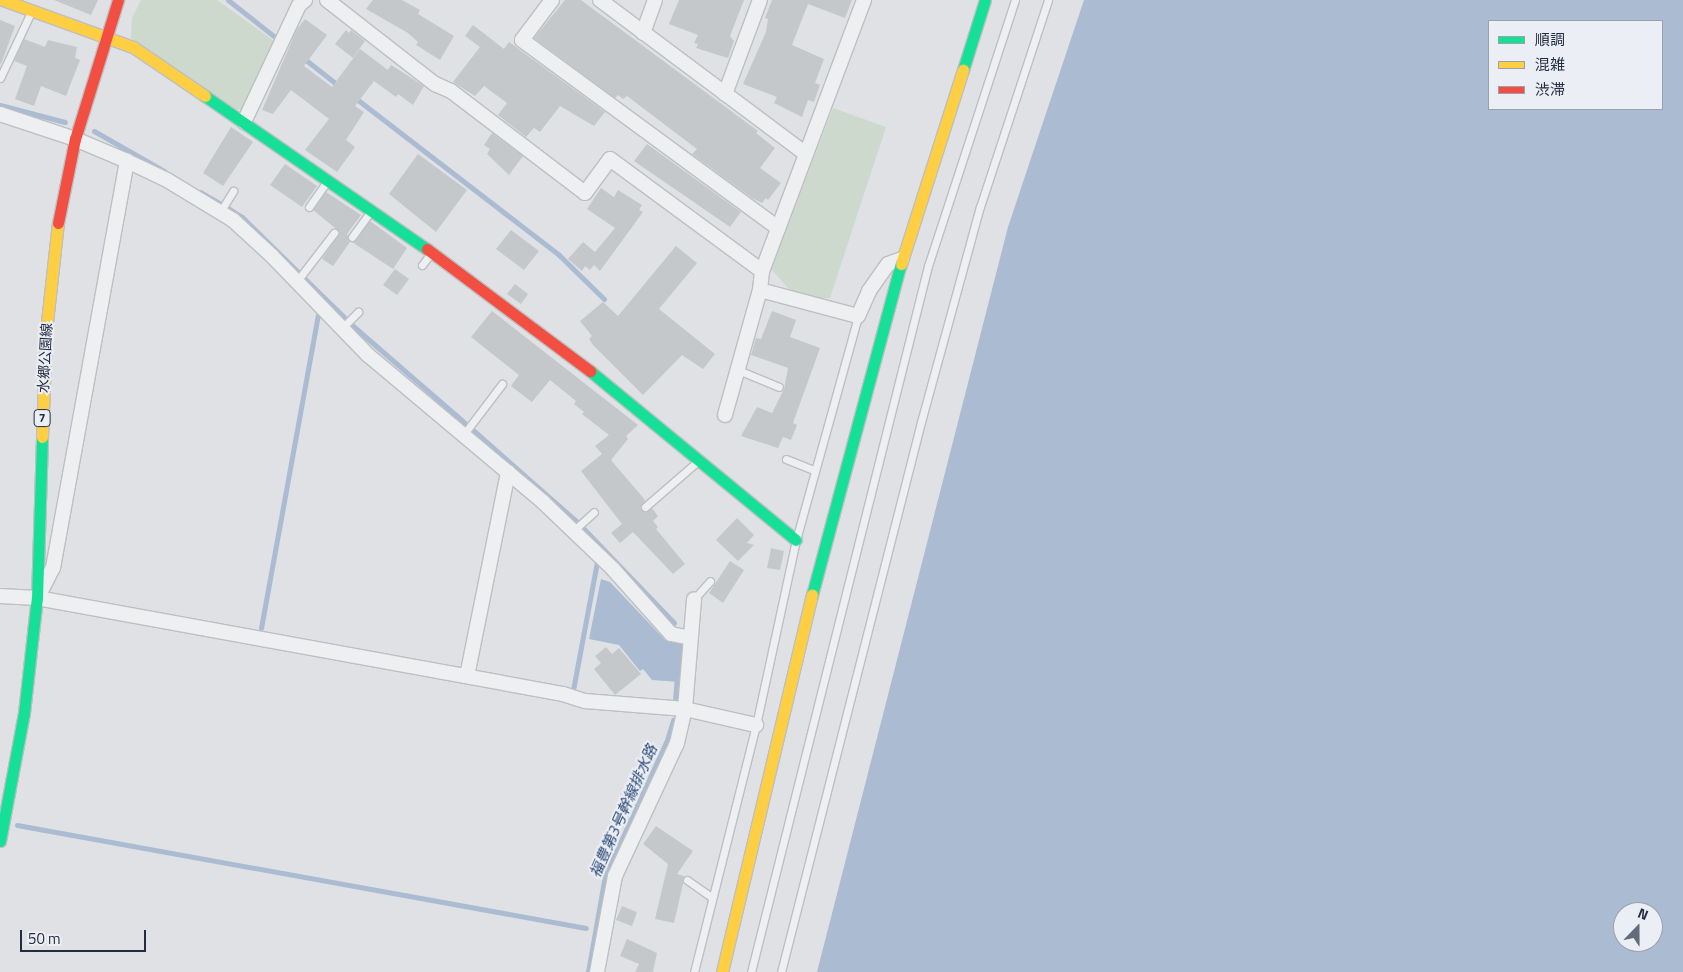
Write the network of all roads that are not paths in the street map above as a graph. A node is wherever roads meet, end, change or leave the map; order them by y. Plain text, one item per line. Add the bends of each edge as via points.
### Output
1 (3, 0) edge
2 (118, 0) edge
3 (305, 0) edge
4 (327, 0) edge
5 (552, 0) edge
6 (600, 0) edge
7 (655, 0) edge
8 (864, 0) edge
9 (985, 0) edge
10 (1014, 0) edge
11 (1048, 0) edge
12 (758, 1) edge
13 (32, 9) junction
14 (643, 32) junction
15 (105, 34) junction
16 (0, 78) edge
17 (725, 94) junction
18 (0, 114) edge
19 (244, 122) junction
20 (75, 138) junction
21 (806, 154) junction
22 (127, 161) junction
23 (328, 179) junction
24 (233, 191) dead end
25 (309, 207) dead end
26 (372, 209) junction
27 (220, 212) junction
28 (778, 228) junction
29 (334, 233) dead end
30 (352, 237) dead end
31 (433, 250) junction
32 (902, 259) junction
33 (422, 265) dead end
34 (762, 271) junction
35 (297, 281) junction
36 (760, 290) junction
37 (358, 312) dead end
38 (858, 316) junction
39 (342, 328) junction
40 (738, 370) junction
41 (502, 384) dead end
42 (779, 387) dead end
43 (725, 416) dead end
44 (464, 434) junction
45 (786, 459) dead end
46 (698, 460) junction
47 (815, 471) junction
48 (508, 472) junction
49 (645, 507) dead end
50 (594, 512) dead end
51 (573, 530) junction
52 (796, 540) junction
53 (710, 581) dead end
54 (0, 596) edge
55 (38, 598) junction
56 (694, 599) joint
57 (691, 638) junction
58 (467, 676) junction
59 (685, 709) junction
60 (756, 725) junction
61 (0, 841) edge
62 (687, 880) dead end
63 (710, 897) junction
64 (598, 972) edge
65 (694, 972) edge
66 (722, 972) edge
67 (751, 972) edge
68 (781, 972) edge

1 - 13 street
2 - 15 street, 水郷公園線 / 7
3 - 19 street via 299,6
4 - 34 street via 435,84 451,90 585,193 610,159
5 - 28 street via 522,40
6 - 14 street
7 - 14 street
8 - 21 street
9 - 32 street
10 - 67 lane via 928,266
11 - 68 lane via 980,207
12 - 17 street
13 - 15 street
13 - 16 lane
14 - 17 street
15 - 19 street via 133,47
15 - 20 street, 水郷公園線 / 7
17 - 21 street
18 - 20 street
19 - 23 street
20 - 22 street
20 - 55 street, 水郷公園線 / 7 via 60,210 46,331
21 - 28 street
22 - 27 street via 167,180
22 - 55 street via 53,568
23 - 25 lane
23 - 26 street
24 - 27 lane
26 - 30 lane
26 - 31 street
27 - 35 street via 233,220
28 - 34 street
29 - 35 lane
31 - 33 lane
31 - 46 street via 550,338
32 - 38 street via 888,264 869,291
32 - 66 street via 815,584
34 - 36 street
35 - 39 street
36 - 38 street
36 - 40 street
37 - 39 lane
38 - 47 lane
39 - 44 street via 368,355
40 - 42 lane
40 - 43 street
41 - 44 lane
44 - 48 street
45 - 47 lane
46 - 49 lane
46 - 52 street
47 - 52 lane
48 - 51 street
48 - 58 street
50 - 51 lane
51 - 57 street via 671,634
52 - 60 lane
53 - 56 lane
54 - 55 street
55 - 58 street
55 - 61 street, 水郷公園線 / 7 via 24,712
56 - 57 street
57 - 59 street
58 - 59 street via 585,701
59 - 60 street
59 - 64 street via 677,743 615,876
60 - 63 lane
62 - 63 lane
63 - 65 lane

